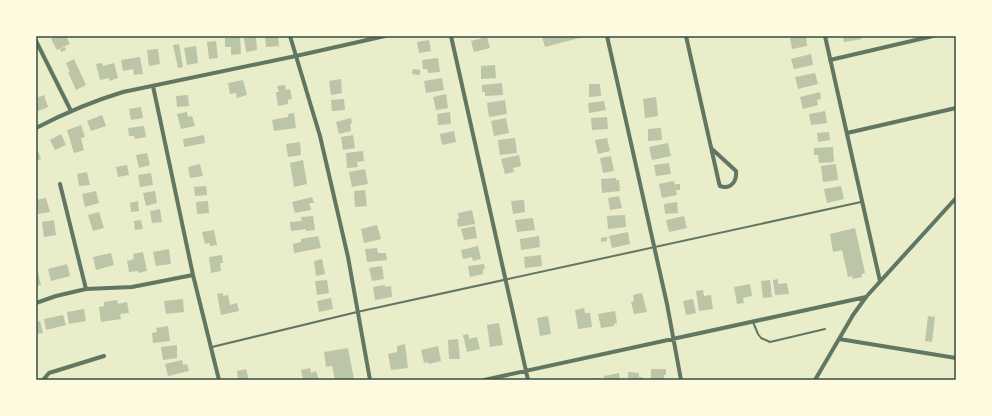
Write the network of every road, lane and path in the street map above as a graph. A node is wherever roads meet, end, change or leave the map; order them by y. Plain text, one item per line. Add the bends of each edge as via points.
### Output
1 (290, 36) edge
2 (385, 36) edge
3 (451, 36) edge
4 (607, 36) edge
5 (686, 36) edge
6 (825, 36) edge
7 (933, 36) edge
8 (36, 41) edge
9 (296, 56) junction
10 (830, 60) junction
11 (153, 86) junction
12 (956, 108) edge
13 (71, 110) junction
14 (36, 128) edge
15 (847, 133) junction
16 (712, 149) junction
17 (60, 184) dead end
18 (956, 198) edge
19 (862, 201) junction
20 (655, 247) junction
21 (193, 275) junction
22 (506, 280) junction
23 (880, 280) junction
24 (86, 289) junction
25 (866, 297) junction
26 (36, 303) edge
27 (357, 312) junction
28 (753, 322) junction
29 (825, 329) dead end
30 (674, 338) junction
31 (839, 339) junction
32 (211, 347) junction
33 (104, 356) dead end
34 (956, 358) edge
35 (526, 371) junction
36 (43, 380) edge
37 (219, 380) edge
38 (370, 380) edge
39 (484, 380) edge
40 (528, 380) edge
41 (681, 380) edge
42 (815, 380) edge

1 - 9 street
2 - 9 street
3 - 22 street
4 - 20 street
5 - 16 street
6 - 10 street
7 - 10 street
8 - 13 street
9 - 11 street
9 - 27 street via 322,144 348,257
10 - 15 street
11 - 13 street via 124,92
11 - 21 street
12 - 15 street
13 - 14 street
15 - 19 street
16 - 16 street via 736,171 736,181 732,186 720,186
17 - 24 street
18 - 23 street
19 - 20 lane
19 - 23 street
20 - 22 lane
20 - 30 street
21 - 24 street via 132,287
21 - 32 street
22 - 27 lane
22 - 35 street
23 - 25 street
24 - 26 street
25 - 28 street
25 - 31 street
27 - 32 lane
27 - 38 street
28 - 29 lane via 761,338 770,342
28 - 30 street
30 - 35 street
30 - 41 street
31 - 34 street
31 - 42 street
32 - 37 street
33 - 36 street via 49,372
35 - 39 street
35 - 40 street

